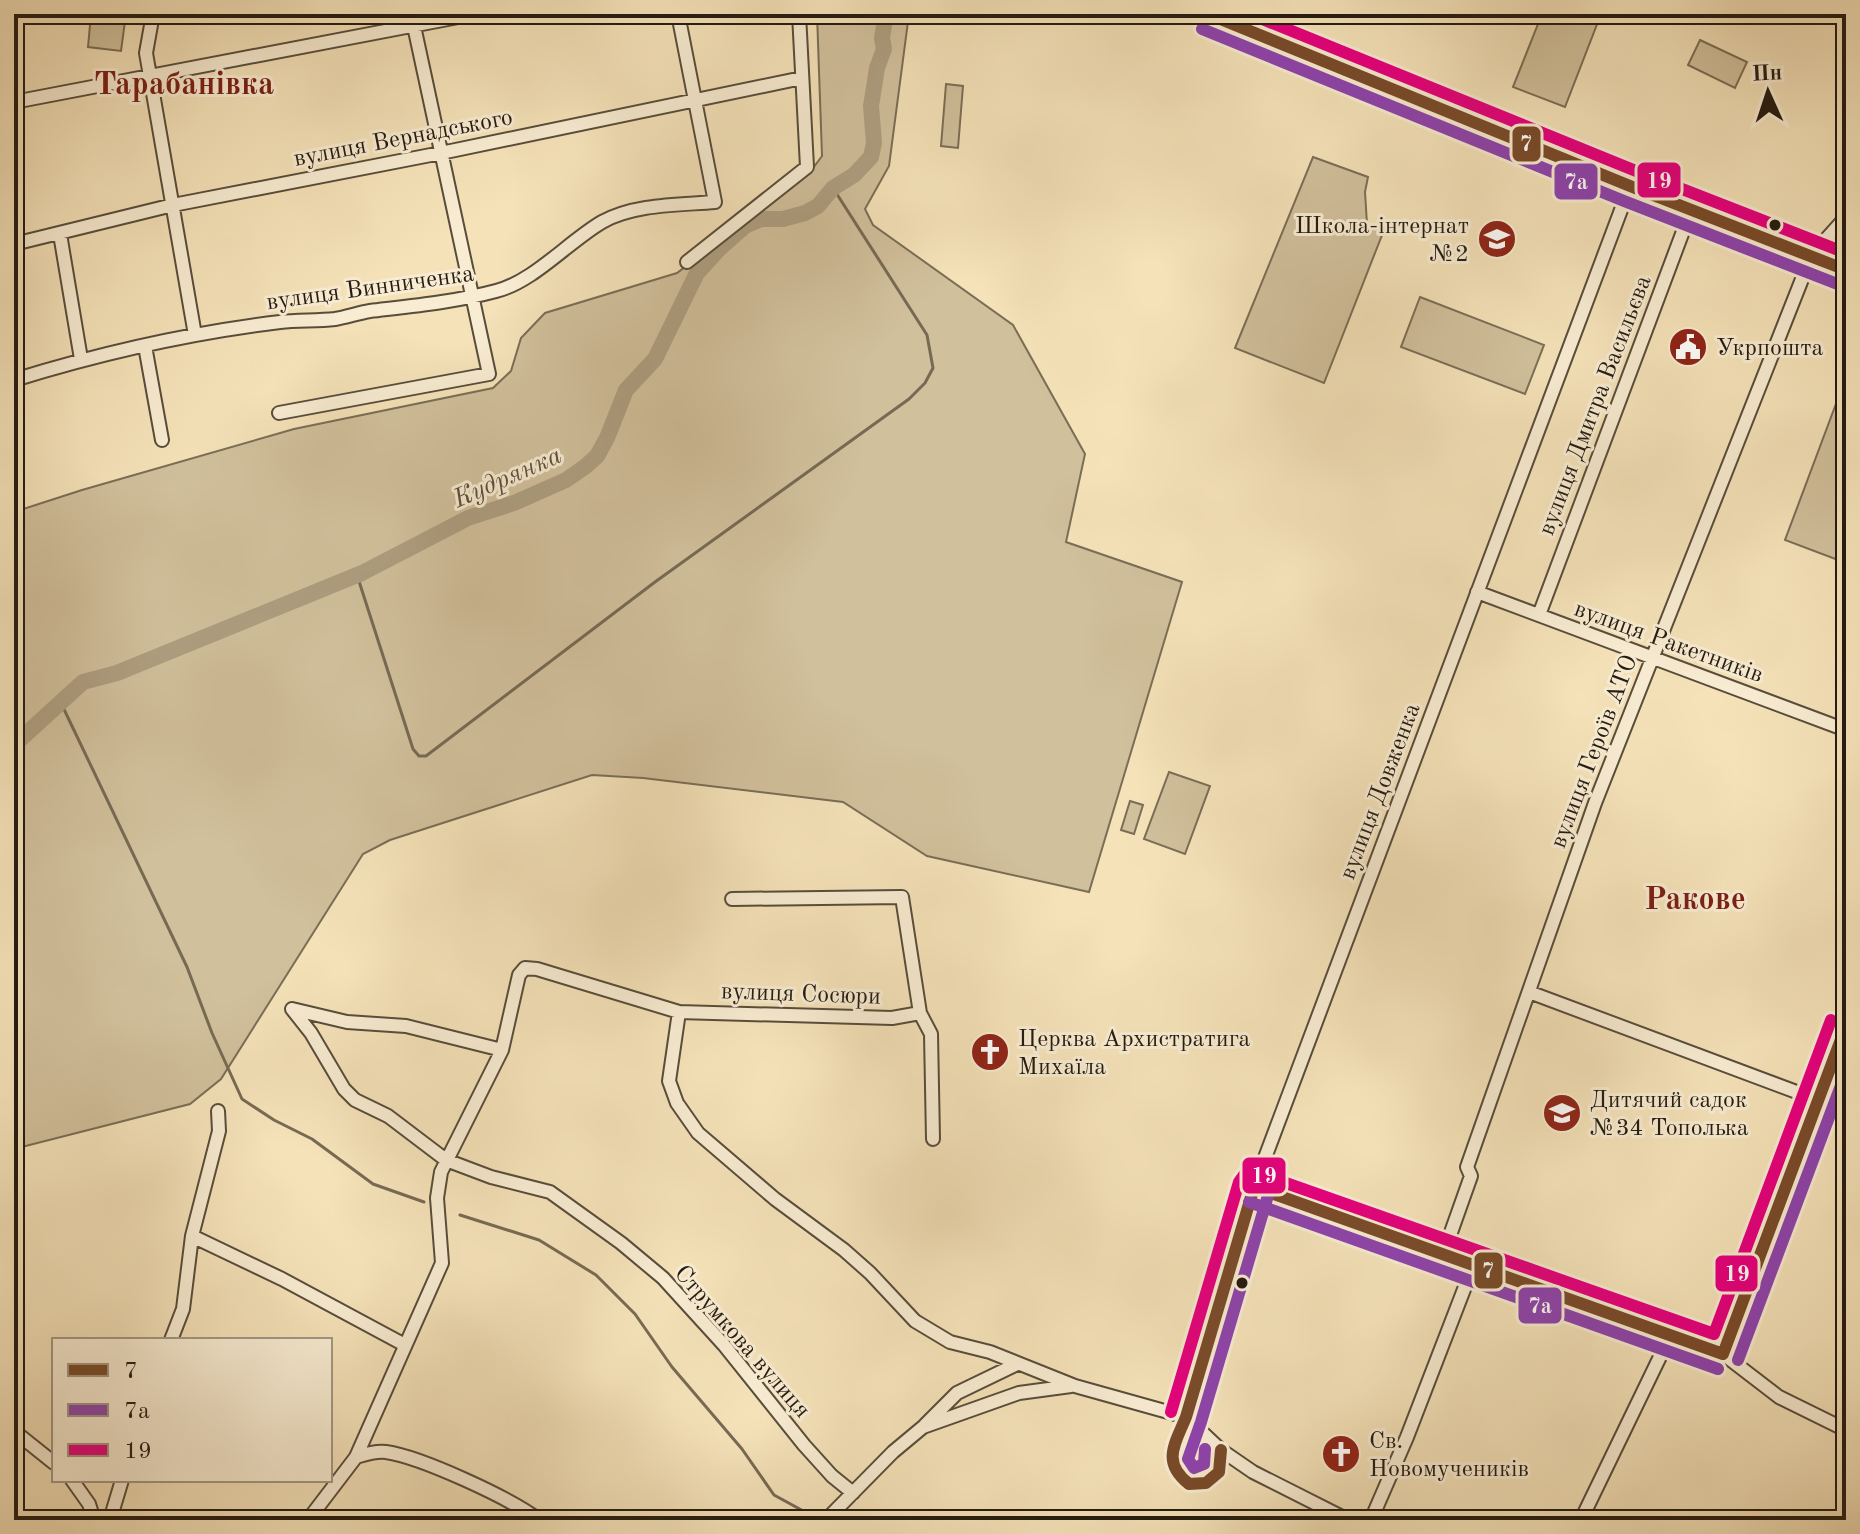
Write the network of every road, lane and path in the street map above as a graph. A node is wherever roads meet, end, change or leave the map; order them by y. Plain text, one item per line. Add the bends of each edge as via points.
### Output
1 (153, 14) edge
2 (474, 14) edge
3 (678, 14) edge
4 (799, 14) edge
5 (1208, 14) edge
6 (414, 26) junction
7 (150, 75) junction
8 (802, 78) junction
9 (696, 99) junction
10 (14, 102) edge
11 (441, 153) junction
12 (1630, 186) junction
13 (173, 205) junction
14 (1691, 210) junction
15 (1846, 217) edge
16 (60, 234) junction
17 (14, 244) edge
18 (1811, 256) junction
19 (687, 262) dead end
20 (1806, 269) dead end
21 (1846, 270) edge
22 (472, 296) junction
23 (195, 335) junction
24 (145, 346) junction
25 (81, 359) junction
26 (14, 380) edge
27 (279, 413) dead end
28 (162, 440) dead end
29 (1477, 592) junction
30 (1539, 615) junction
31 (1651, 658) junction
32 (1846, 730) edge
33 (732, 899) dead end
34 (1529, 992) junction
35 (679, 1012) junction
36 (920, 1013) junction
37 (1846, 1026) edge
38 (502, 1050) junction
39 (1818, 1100) junction
40 (218, 1111) dead end
41 (933, 1139) dead end
42 (446, 1160) junction
43 (1254, 1187) junction
44 (192, 1236) junction
45 (1443, 1255) junction
46 (1473, 1266) junction
47 (1670, 1336) junction
48 (172, 1338) edge
49 (403, 1344) junction
50 (1723, 1354) junction
51 (1017, 1364) junction
52 (1075, 1386) junction
53 (1186, 1417) junction
54 (923, 1427) junction
55 (1846, 1430) edge
56 (14, 1431) edge
57 (356, 1457) junction
58 (52, 1461) edge
59 (73, 1482) edge
60 (121, 1482) edge
61 (853, 1493) junction
62 (94, 1520) edge
63 (110, 1520) edge
64 (308, 1520) edge
65 (539, 1520) edge
66 (826, 1520) edge
67 (1348, 1520) edge
68 (1371, 1520) edge
69 (1581, 1520) edge

1 - 7 street via 146,53
2 - 6 street
3 - 9 street
4 - 8 street
5 - 12 street
6 - 7 street
6 - 11 street
7 - 10 street
7 - 13 street
8 - 9 street, вулиця Вернадського
8 - 19 street via 807,167
9 - 11 street, вулиця Вернадського
9 - 22 street, вулиця Винниченка via 715,202 656,207 605,220 513,285
11 - 13 street, вулиця Вернадського
11 - 22 street
12 - 14 street
12 - 29 street, вулиця Довженка
13 - 16 street, вулиця Вернадського
13 - 23 street
14 - 18 street
14 - 30 street, вулиця Дмитра Васильєва
15 - 18 street
16 - 17 street, вулиця Вернадського
16 - 25 street
18 - 21 street
20 - 31 street, вулиця Героїв АТО
22 - 23 street, вулиця Винниченка
22 - 27 street via 489,374
23 - 24 street, вулиця Винниченка
24 - 25 street, вулиця Винниченка
24 - 28 street
25 - 26 street, вулиця Винниченка
29 - 30 street, вулиця Ракетників
29 - 43 street, вулиця Довженка
30 - 31 street, вулиця Ракетників
31 - 32 street, вулиця Ракетників
31 - 34 street, вулиця Героїв АТО
33 - 36 street via 902,897
34 - 39 street
34 - 45 street, вулиця Героїв АТО via 1467,1167 1471,1176
35 - 36 street, вулиця Сосюри via 892,1018
35 - 38 street, вулиця Сосюри via 525,968
35 - 51 street via 669,1081 698,1133 870,1273 915,1321 950,1342
36 - 41 street via 931,1034
37 - 39 street
38 - 42 street
38 - 42 street, Струмкова вулиця via 406,1026 347,1022 292,1009 355,1100 388,1116
39 - 50 street
40 - 44 street via 219,1131
42 - 49 street via 437,1198 442,1263
42 - 61 street, Струмкова вулиця via 550,1192 621,1243 663,1278 804,1445
43 - 45 street
43 - 53 street, вулиця Довженка
44 - 48 street via 183,1309
44 - 49 street
45 - 46 street
46 - 47 street
46 - 68 street
47 - 50 street
47 - 69 street
49 - 57 street
50 - 55 street via 1779,1397
51 - 52 street
51 - 54 street via 957,1393
52 - 53 street
52 - 54 street via 1019,1393
53 - 67 street via 1253,1472
54 - 61 street
56 - 58 street
57 - 64 street
57 - 65 street via 375,1451 417,1461 522,1507
59 - 62 street
60 - 63 street
61 - 66 street

